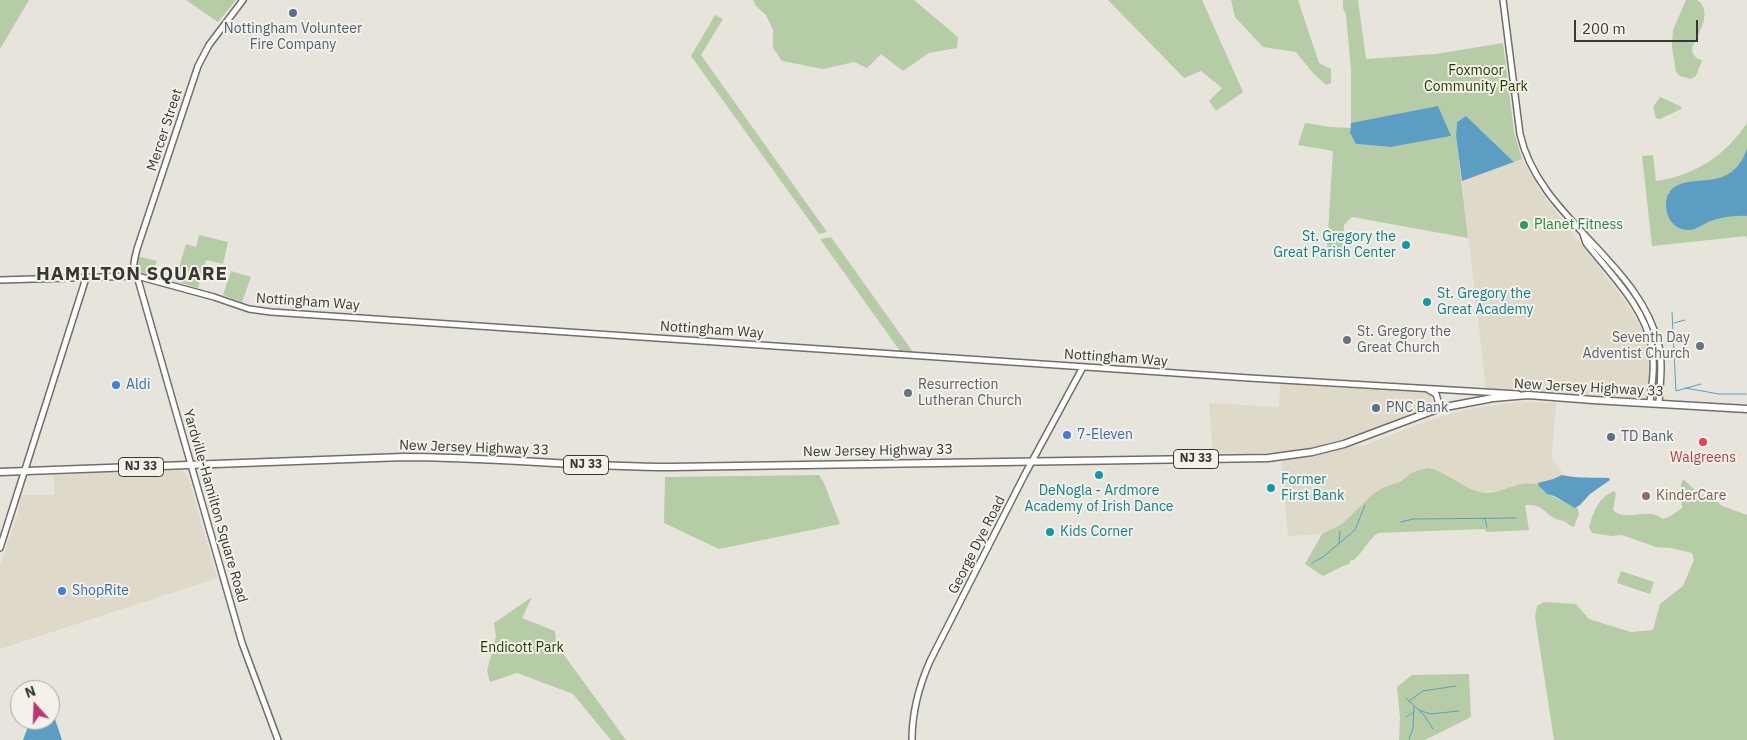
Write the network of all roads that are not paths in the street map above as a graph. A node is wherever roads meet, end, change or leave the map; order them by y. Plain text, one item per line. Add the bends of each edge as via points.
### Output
1 (243, 0) edge
2 (1503, 0) edge
3 (1583, 234) junction
4 (137, 276) junction
5 (86, 278) junction
6 (0, 280) edge
7 (1083, 367) junction
8 (1427, 389) junction
9 (1528, 395) junction
10 (1650, 402) junction
11 (1659, 403) junction
12 (1440, 408) junction
13 (1747, 409) edge
14 (1032, 462) junction
15 (191, 464) junction
16 (0, 472) edge
17 (24, 472) junction
18 (0, 548) edge
19 (278, 740) edge
20 (912, 740) edge

1 - 4 street, Mercer Street via 209,45 198,66 135,256 134,272
2 - 3 street via 1520,134 1526,155 1540,182
3 - 10 street via 1586,243 1639,312 1648,332 1653,366
3 - 11 street via 1622,278 1647,313 1659,345
4 - 5 street, Nottingham Way
4 - 7 street, Nottingham Way via 249,309 271,312
4 - 15 street, Yardville-Hamilton Square Road
5 - 6 street, Nottingham Way
5 - 17 street
7 - 8 street, Nottingham Way
7 - 14 street, George Dye Road
8 - 9 street, Nottingham Way
8 - 12 street via 1436,394
9 - 10 main road, New Jersey Highway 33 / NJ 33
9 - 12 main road, New Jersey Highway 33 / NJ 33
10 - 11 main road, New Jersey Highway 33 / NJ 33
11 - 13 main road, New Jersey Highway 33 / NJ 33
12 - 14 main road, New Jersey Highway 33 / NJ 33 via 1363,438 1293,455
14 - 15 main road, New Jersey Highway 33 / NJ 33 via 650,467 403,457
14 - 20 street, George Dye Road via 927,667 915,708
15 - 17 main road, New Jersey Highway 33 / NJ 33
15 - 19 street, Yardville-Hamilton Square Road via 242,643
16 - 17 main road, New Jersey Highway 33 / NJ 33
17 - 18 street

